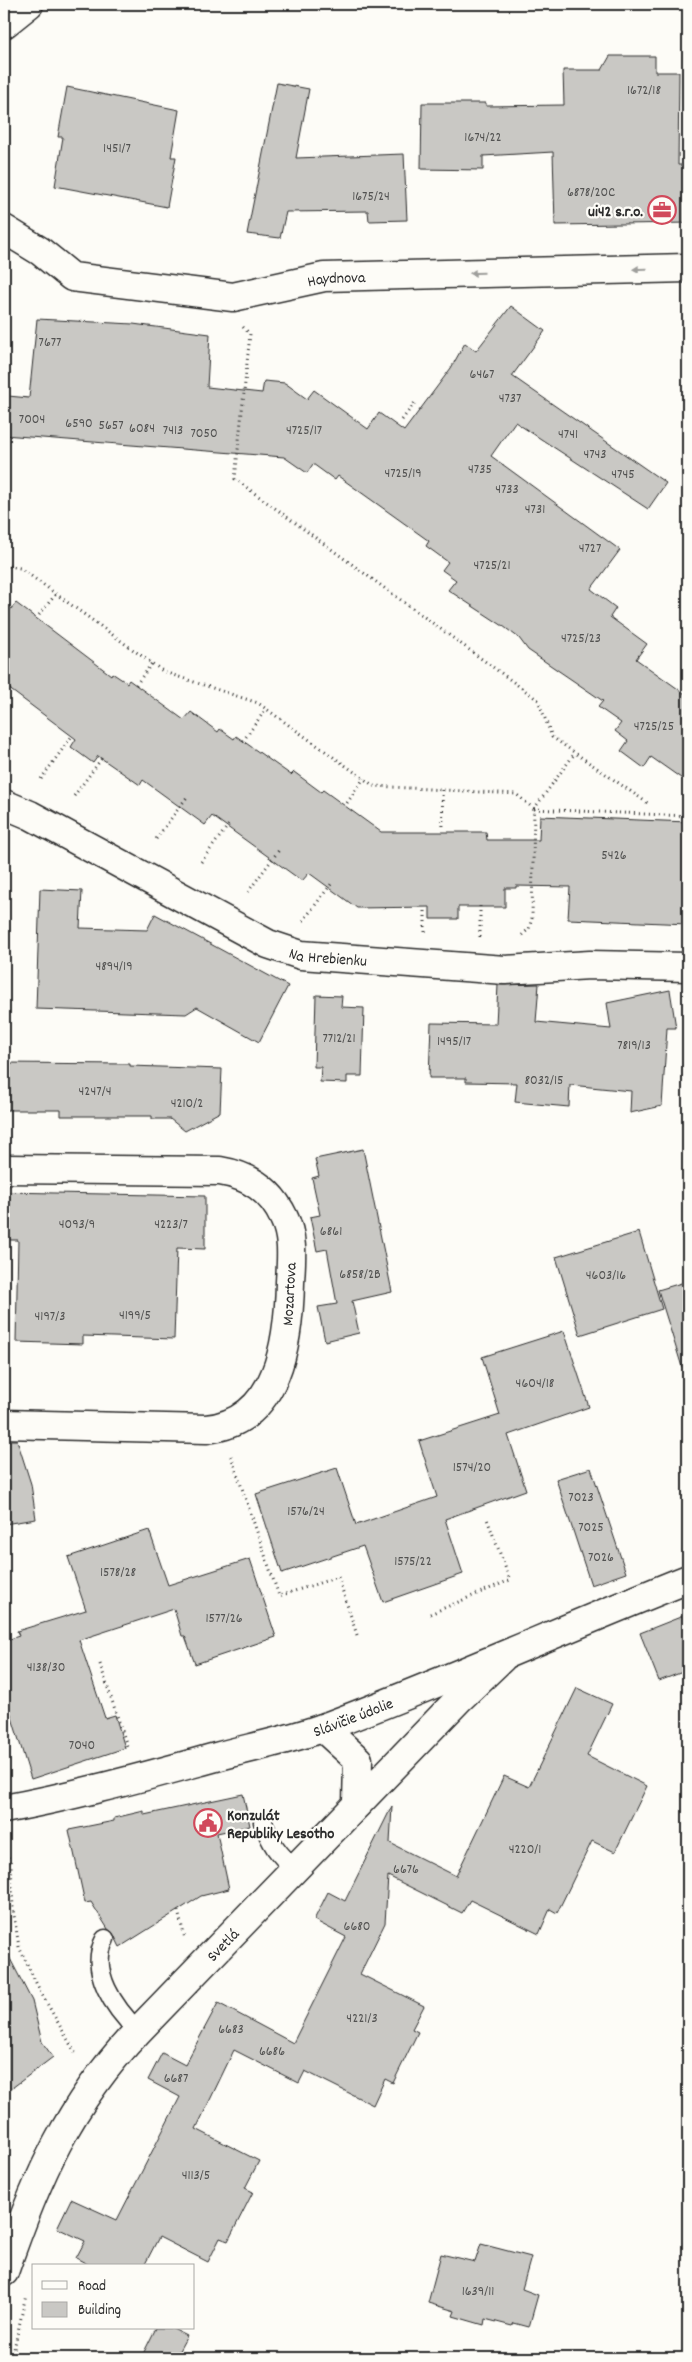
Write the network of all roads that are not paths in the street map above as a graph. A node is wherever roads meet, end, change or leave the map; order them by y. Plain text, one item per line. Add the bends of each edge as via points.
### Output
1 (29, 4) edge
2 (4, 24) edge
3 (4, 229) edge
4 (688, 268) edge
5 (4, 804) edge
6 (688, 967) edge
7 (4, 1169) edge
8 (4, 1424) edge
9 (688, 1579) edge
10 (502, 1658) junction
11 (323, 1728) junction
12 (357, 1804) junction
13 (4, 1810) edge
14 (263, 1822) dead end
15 (295, 1869) junction
16 (105, 1939) dead end
17 (138, 2030) junction
18 (4, 2272) edge

1 - 2 street
4 -> 3 street, Haydnova via 324,277 233,297 72,277 40,251
5 - 6 street, Na Hrebienku via 253,936 301,955 505,970 590,965
7 - 8 street, Mozartova via 220,1171 242,1175 252,1180 273,1201 285,1219 290,1241 290,1296 283,1352 272,1383 255,1406 234,1422 222,1428 206,1429
9 - 10 street, Slávičie údolie via 575,1624
10 - 11 street, Slávičie údolie
10 - 12 street, Svetlá
11 - 12 street via 358,1760
11 - 13 street, Slávičie údolie
12 - 15 street, Svetlá
14 - 15 lane via 279,1856
15 - 17 street, Svetlá
16 - 17 lane via 98,1960 105,1987 123,2016
17 - 18 street, Svetlá via 92,2083 50,2153

